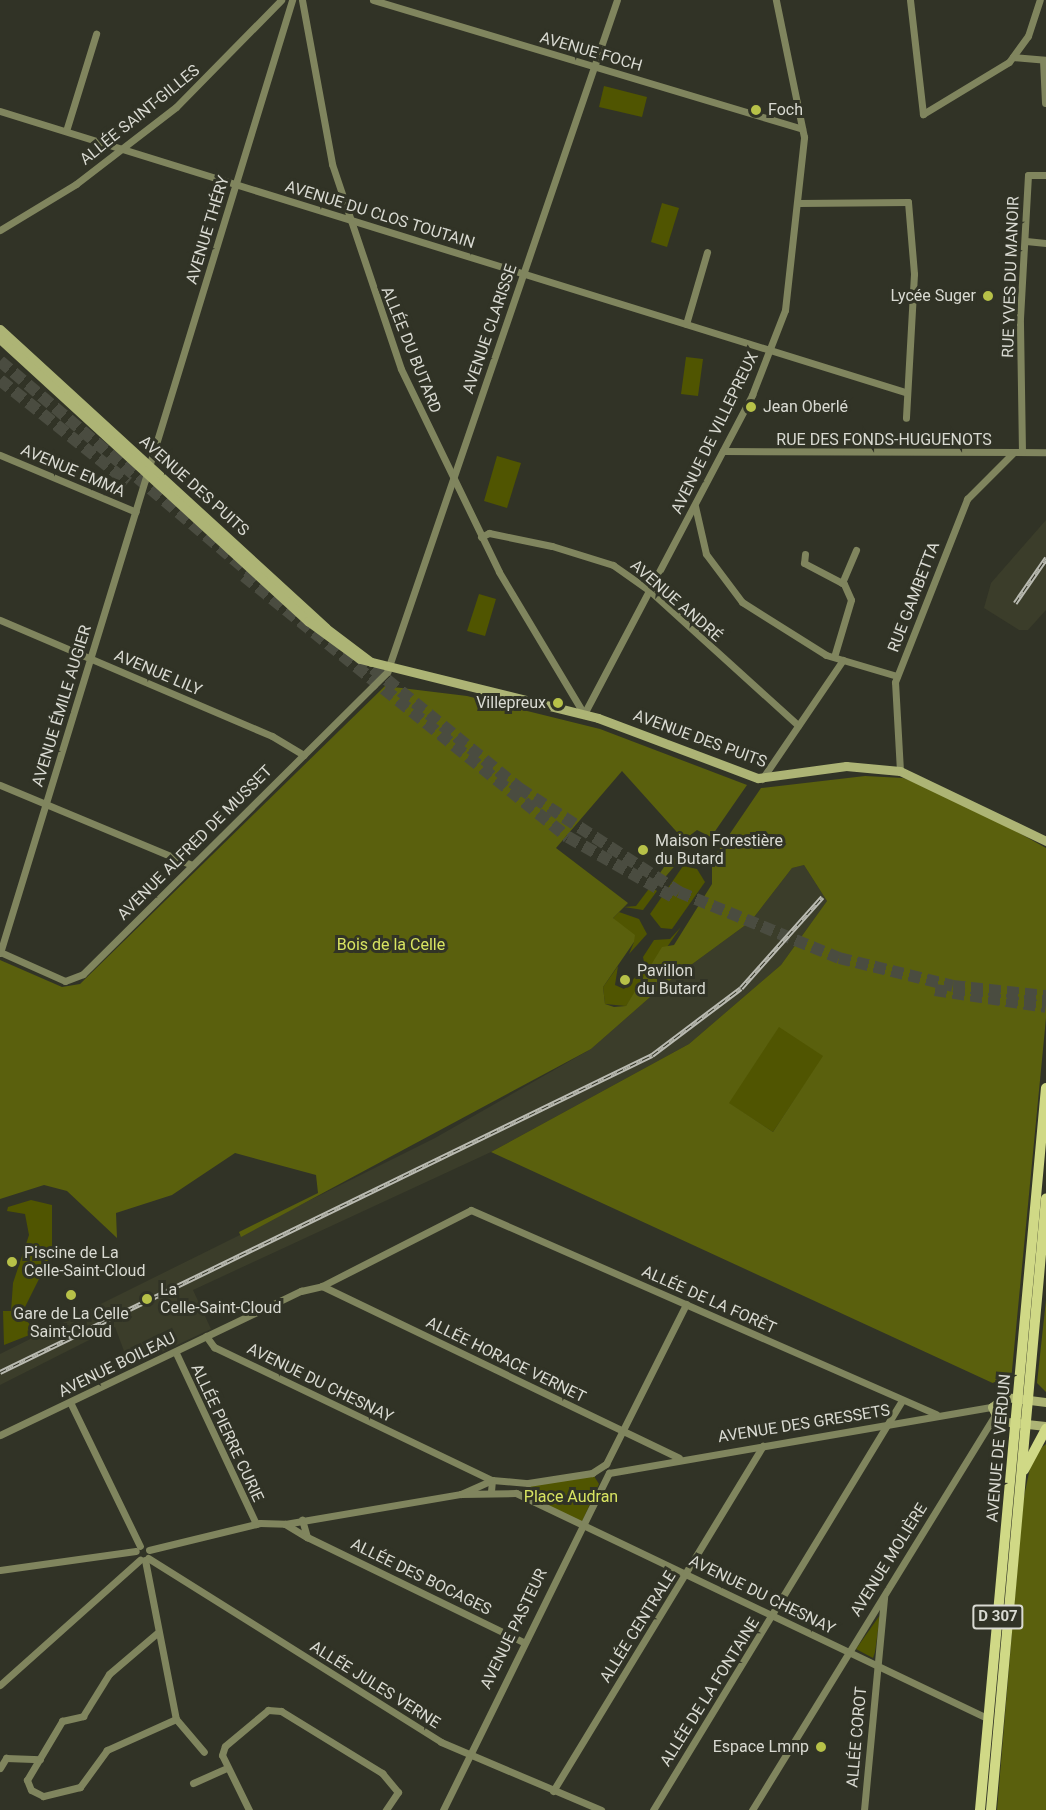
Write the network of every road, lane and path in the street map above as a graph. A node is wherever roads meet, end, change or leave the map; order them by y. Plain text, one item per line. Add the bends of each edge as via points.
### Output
1 (281, 0) edge
2 (292, 0) edge
3 (302, 0) edge
4 (373, 0) edge
5 (617, 0) edge
6 (776, 0) edge
7 (910, 0) edge
8 (1040, 0) edge
9 (96, 34) dead end
10 (1013, 57) junction
11 (1045, 60) edge
12 (595, 67) junction
13 (1046, 103) edge
14 (0, 111) edge
15 (802, 129) junction
16 (66, 131) junction
17 (123, 150) junction
18 (1046, 176) edge
19 (236, 185) junction
20 (799, 203) junction
21 (348, 219) junction
22 (0, 230) edge
23 (1026, 241) junction
24 (1046, 243) edge
25 (707, 252) dead end
26 (523, 274) junction
27 (686, 324) junction
28 (0, 329) edge
29 (0, 339) edge
30 (770, 350) junction
31 (57, 386) junction
32 (904, 392) junction
33 (906, 418) dead end
34 (723, 451) junction
35 (1046, 452) edge
36 (1013, 453) junction
37 (1022, 453) junction
38 (0, 455) edge
39 (149, 472) junction
40 (452, 481) junction
41 (695, 506) junction
42 (136, 512) junction
43 (481, 537) junction
44 (856, 550) dead end
45 (805, 554) dead end
46 (842, 583) junction
47 (650, 591) junction
48 (0, 620) edge
49 (834, 657) junction
50 (90, 659) junction
51 (843, 660) junction
52 (390, 668) junction
53 (897, 676) junction
54 (584, 714) junction
55 (798, 725) junction
56 (304, 755) junction
57 (900, 771) junction
58 (762, 779) junction
59 (0, 784) edge
60 (46, 803) junction
61 (1046, 841) edge
62 (192, 865) junction
63 (0, 952) edge
64 (1046, 1088) edge
65 (1046, 1198) edge
66 (471, 1210) joint
67 (322, 1286) junction
68 (686, 1304) junction
69 (206, 1336) junction
70 (176, 1353) junction
71 (1023, 1399) junction
72 (70, 1402) junction
73 (901, 1402) junction
74 (1046, 1404) edge
75 (993, 1411) junction
76 (936, 1414) junction
77 (891, 1424) junction
78 (1020, 1425) junction
79 (1046, 1427) edge
80 (624, 1432) junction
81 (0, 1435) edge
82 (1046, 1436) edge
83 (763, 1446) junction
84 (1035, 1448) junction
85 (679, 1458) junction
86 (619, 1468) joint
87 (1021, 1478) junction
88 (492, 1480) junction
89 (528, 1483) junction
90 (491, 1491) junction
91 (461, 1494) junction
92 (523, 1496) junction
93 (302, 1520) junction
94 (256, 1524) junction
95 (285, 1524) junction
96 (580, 1524) junction
97 (307, 1538) junction
98 (138, 1549) junction
99 (146, 1557) junction
100 (0, 1570) edge
101 (687, 1574) junction
102 (885, 1594) junction
103 (773, 1616) junction
104 (157, 1633) junction
105 (523, 1642) junction
106 (848, 1652) junction
107 (877, 1667) junction
108 (0, 1685) edge
109 (176, 1719) junction
110 (989, 1719) junction
111 (204, 1752) dead end
112 (469, 1755) junction
113 (40, 1759) junction
114 (0, 1768) edge
115 (225, 1768) junction
116 (193, 1783) dead end
117 (553, 1791) junction
118 (249, 1810) edge
119 (386, 1810) edge
120 (443, 1810) edge
121 (601, 1810) edge
122 (653, 1810) edge
123 (752, 1810) edge
124 (864, 1810) edge
125 (980, 1810) edge
126 (991, 1810) edge

1 - 17 street, ALLÉE SAINT-GILLES via 229,58
2 - 19 street, AVENUE THÉRY
3 - 21 street, ALLÉE DU BUTARD via 321,119
4 - 12 street, AVENUE FOCH
5 - 12 street, AVENUE CLARISSE
6 - 15 street, AVENUE DE VILLEPREUX
7 - 10 street via 923,114 985,80
8 - 10 street via 1028,36
9 - 16 street
10 - 11 street
11 - 13 street
12 - 15 street, AVENUE FOCH
12 - 26 street, AVENUE CLARISSE
14 - 16 street, AVENUE DU CLOS TOUTAIN
15 - 20 street, AVENUE DE VILLEPREUX
16 - 17 street, AVENUE DU CLOS TOUTAIN
17 - 19 street, AVENUE DU CLOS TOUTAIN
17 - 22 street, ALLÉE SAINT-GILLES
18 - 23 street, RUE YVES DU MANOIR via 1028,175
19 - 21 street, AVENUE DU CLOS TOUTAIN
19 - 39 street, AVENUE THÉRY
20 - 30 street, AVENUE DE VILLEPREUX via 785,310
20 - 32 street via 908,202 914,274
21 - 26 street, AVENUE DU CLOS TOUTAIN
21 - 40 street, ALLÉE DU BUTARD via 401,369
23 - 24 street
23 - 37 street, RUE YVES DU MANOIR via 1020,318
25 - 27 street
26 - 27 street, AVENUE DU CLOS TOUTAIN
26 - 40 street, AVENUE CLARISSE
27 - 30 street, AVENUE DU CLOS TOUTAIN
28 - 31 street, AVENUE DES PUITS
29 - 31 street, AVENUE DES PUITS
30 - 32 street, AVENUE DU CLOS TOUTAIN
30 - 34 street, AVENUE DE VILLEPREUX
31 - 39 street, AVENUE DES PUITS
32 - 33 street
34 - 36 street, RUE DES FONDS-HUGUENOTS
34 - 41 street, AVENUE DE VILLEPREUX
35 - 37 street, RUE DES FONDS-HUGUENOTS
36 - 37 street, RUE DES FONDS-HUGUENOTS
36 - 53 street, RUE GAMBETTA via 967,499
38 - 42 street, AVENUE EMMA
39 - 42 street, AVENUE ÉMILE AUGIER
39 - 52 street, AVENUE DES PUITS via 328,638 370,662
40 - 43 street, ALLÉE DU BUTARD
40 - 52 street, AVENUE CLARISSE
41 - 47 street, AVENUE DE VILLEPREUX
41 - 49 street via 706,554 729,589
42 - 50 street, AVENUE ÉMILE AUGIER
43 - 47 street, AVENUE ANDRÉ via 489,533 585,554
43 - 54 street, ALLÉE DU BUTARD
44 - 46 street
45 - 46 street via 804,562
46 - 49 street via 851,600
47 - 54 street, AVENUE DE VILLEPREUX
47 - 55 street, AVENUE ANDRÉ
48 - 50 street, AVENUE LILY
49 - 51 street
50 - 56 street, AVENUE LILY via 272,736
50 - 60 street, AVENUE ÉMILE AUGIER
51 - 53 street
51 - 55 street
52 - 54 street, AVENUE DES PUITS
52 - 56 street, AVENUE ALFRED DE MUSSET
53 - 57 street, RUE GAMBETTA
54 - 58 street, AVENUE DES PUITS
55 - 58 street
56 - 62 street, AVENUE ALFRED DE MUSSET
57 - 58 street, AVENUE DES PUITS via 846,766
57 - 61 street, AVENUE DES PUITS
59 - 60 street
60 - 62 street
60 - 63 street, AVENUE ÉMILE AUGIER
62 - 63 street, AVENUE ALFRED DE MUSSET via 71,980
64 - 71 main road, AVENUE DE VERDUN / D 307
65 - 71 main road, AVENUE DE VERDUN / D 307
66 - 67 street, AVENUE BOILEAU
66 - 68 street, ALLÉE DE LA FORÊT
67 - 69 street, AVENUE BOILEAU via 301,1291
67 - 80 street, ALLÉE HORACE VERNET
68 - 73 street, ALLÉE DE LA FORÊT
68 - 80 street
69 - 70 street, AVENUE BOILEAU
69 - 88 street, AVENUE DU CHESNAY via 214,1347
70 - 72 street, AVENUE BOILEAU
70 - 94 street, ALLÉE PIERRE CURIE
71 - 74 street
71 - 75 street via 1001,1398
71 - 78 main road, AVENUE DE VERDUN / D 307
72 - 81 street, AVENUE BOILEAU
72 - 98 street
73 - 76 street, ALLÉE DE LA FORÊT
73 - 77 street, ALLÉE DE LA FONTAINE
75 - 76 street, AVENUE DES GRESSETS
75 - 78 street
75 - 102 street, AVENUE MOLIÈRE
76 - 77 street, AVENUE DES GRESSETS
77 - 83 street, AVENUE DES GRESSETS
77 - 103 street, ALLÉE DE LA FONTAINE
78 - 79 street
78 - 87 main road, AVENUE DE VERDUN / D 307
78 - 110 main road, AVENUE DE VERDUN / D 307
79 - 84 main road
80 - 85 street, ALLÉE HORACE VERNET
80 - 89 street via 611,1459 592,1473
82 - 84 main road
83 - 85 street, AVENUE DES GRESSETS
83 - 101 street, ALLÉE CENTRALE
84 - 87 main road
85 - 86 street, AVENUE DES GRESSETS
86 - 96 street, AVENUE PASTEUR via 603,1478
87 - 126 main road, AVENUE DE VERDUN / D 307
88 - 89 street
88 - 90 street
88 - 91 street
89 - 92 street
90 - 91 street
90 - 92 street, AVENUE DU CHESNAY
91 - 93 street
92 - 96 street, AVENUE DU CHESNAY
93 - 95 street
93 - 97 street
94 - 95 street
94 - 99 street
95 - 97 street, ALLÉE DES BOCAGES
96 - 101 street, AVENUE DU CHESNAY
96 - 105 street, AVENUE PASTEUR
97 - 105 street, ALLÉE DES BOCAGES
98 - 99 street, ALLÉE JULES VERNE
98 - 99 street
98 - 100 street
99 - 104 street
99 - 108 street
99 - 112 street, ALLÉE JULES VERNE via 397,1717
101 - 103 street, AVENUE DU CHESNAY
101 - 117 street, ALLÉE CENTRALE
102 - 106 street, AVENUE MOLIÈRE
102 - 107 street, ALLÉE COROT
103 - 106 street, AVENUE DU CHESNAY
103 - 122 street, ALLÉE DE LA FONTAINE
104 - 109 street
104 - 113 street via 109,1674 83,1716 62,1721
105 - 112 street, AVENUE PASTEUR
106 - 107 street, AVENUE DU CHESNAY
106 - 123 street, AVENUE MOLIÈRE
107 - 110 street, AVENUE DU CHESNAY
107 - 124 street, ALLÉE COROT
109 - 111 street
109 - 113 street via 107,1750 80,1787 43,1796 31,1790 27,1780
110 - 125 main road, AVENUE DE VERDUN / D 307
112 - 117 street, ALLÉE JULES VERNE
112 - 120 street, AVENUE PASTEUR
113 - 114 street via 6,1758
115 - 116 street
115 - 118 street
115 - 119 street via 225,1746 268,1710 281,1711 382,1773 398,1792
117 - 121 street, ALLÉE JULES VERNE

